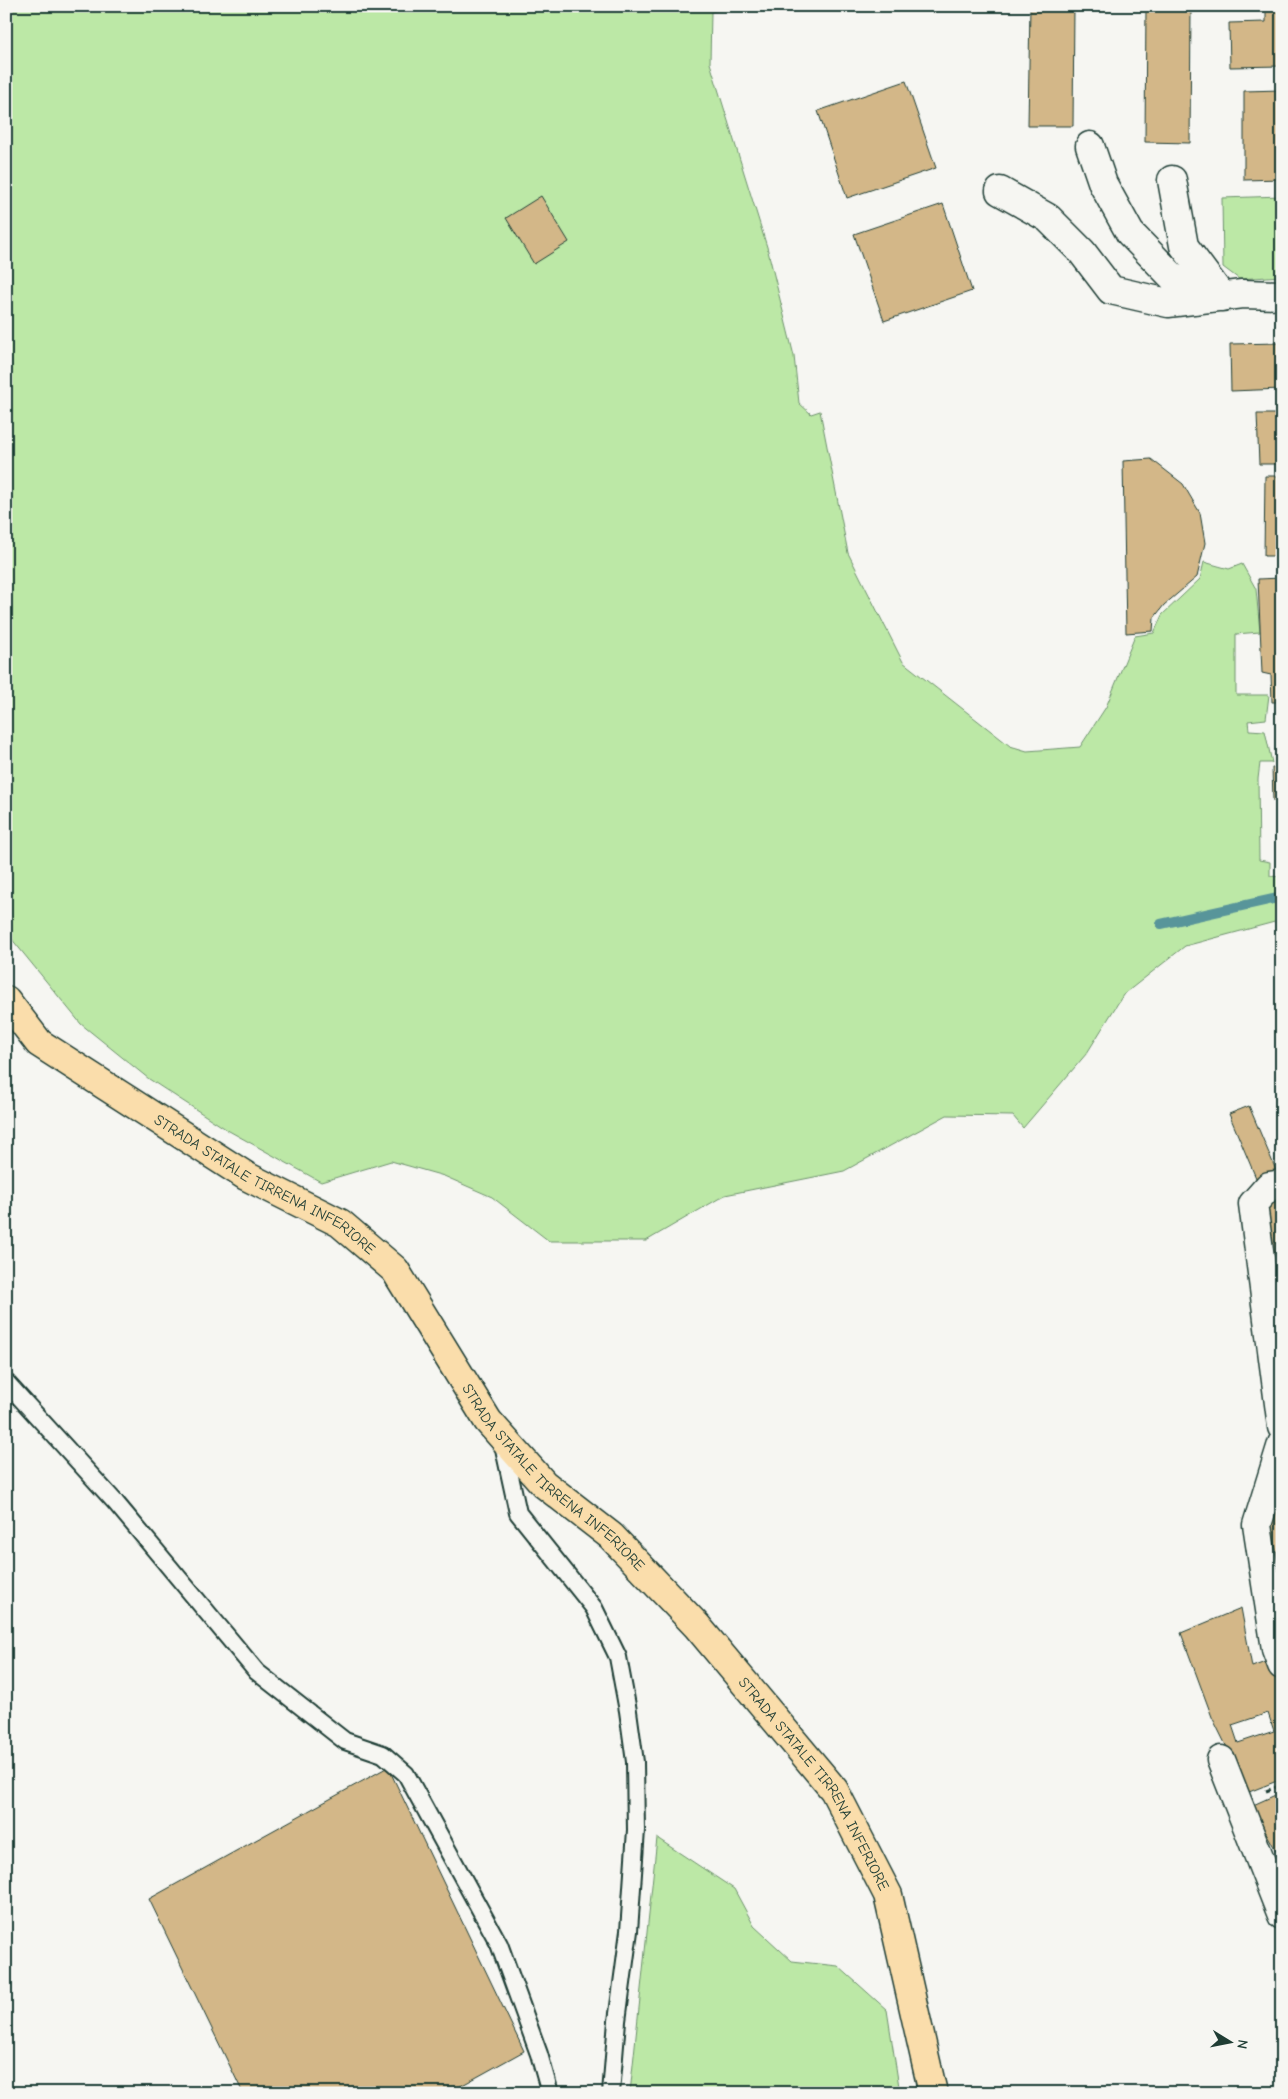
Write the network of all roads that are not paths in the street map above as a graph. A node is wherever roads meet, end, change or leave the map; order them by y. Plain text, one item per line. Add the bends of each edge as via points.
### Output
1 (1090, 146) dead end
2 (1172, 180) dead end
3 (1000, 191) dead end
4 (1282, 294) edge
5 (1222, 297) junction
6 (1195, 300) junction
7 (6, 1000) edge
8 (1282, 1184) edge
9 (6, 1382) edge
10 (1282, 1427) edge
11 (502, 1436) junction
12 (1282, 1444) edge
13 (1282, 1665) edge
14 (1221, 1760) dead end
15 (1282, 1915) edge
16 (550, 2093) edge
17 (611, 2093) edge
18 (933, 2093) edge

1 - 6 street via 1103,184 1130,233
2 - 5 street via 1184,246
3 - 6 street via 1048,218 1082,252 1111,290 1168,303
4 - 5 street
5 - 6 street
7 - 11 main road, STRADA STATALE TIRRENA INFERIORE via 39,1043 246,1176 340,1223 395,1270 488,1421
8 - 10 street via 1269,1186 1253,1204
9 - 16 lane via 116,1503 257,1672 345,1741 383,1754 406,1774 499,1944
11 - 17 lane via 518,1513 594,1608 618,1657 628,1711 635,1762 636,1830 629,1931
11 - 18 main road, STRADA STATALE TIRRENA INFERIORE via 544,1484 611,1536 697,1626 834,1790 888,1896
12 - 13 street via 1257,1525 1276,1650
14 - 15 street

